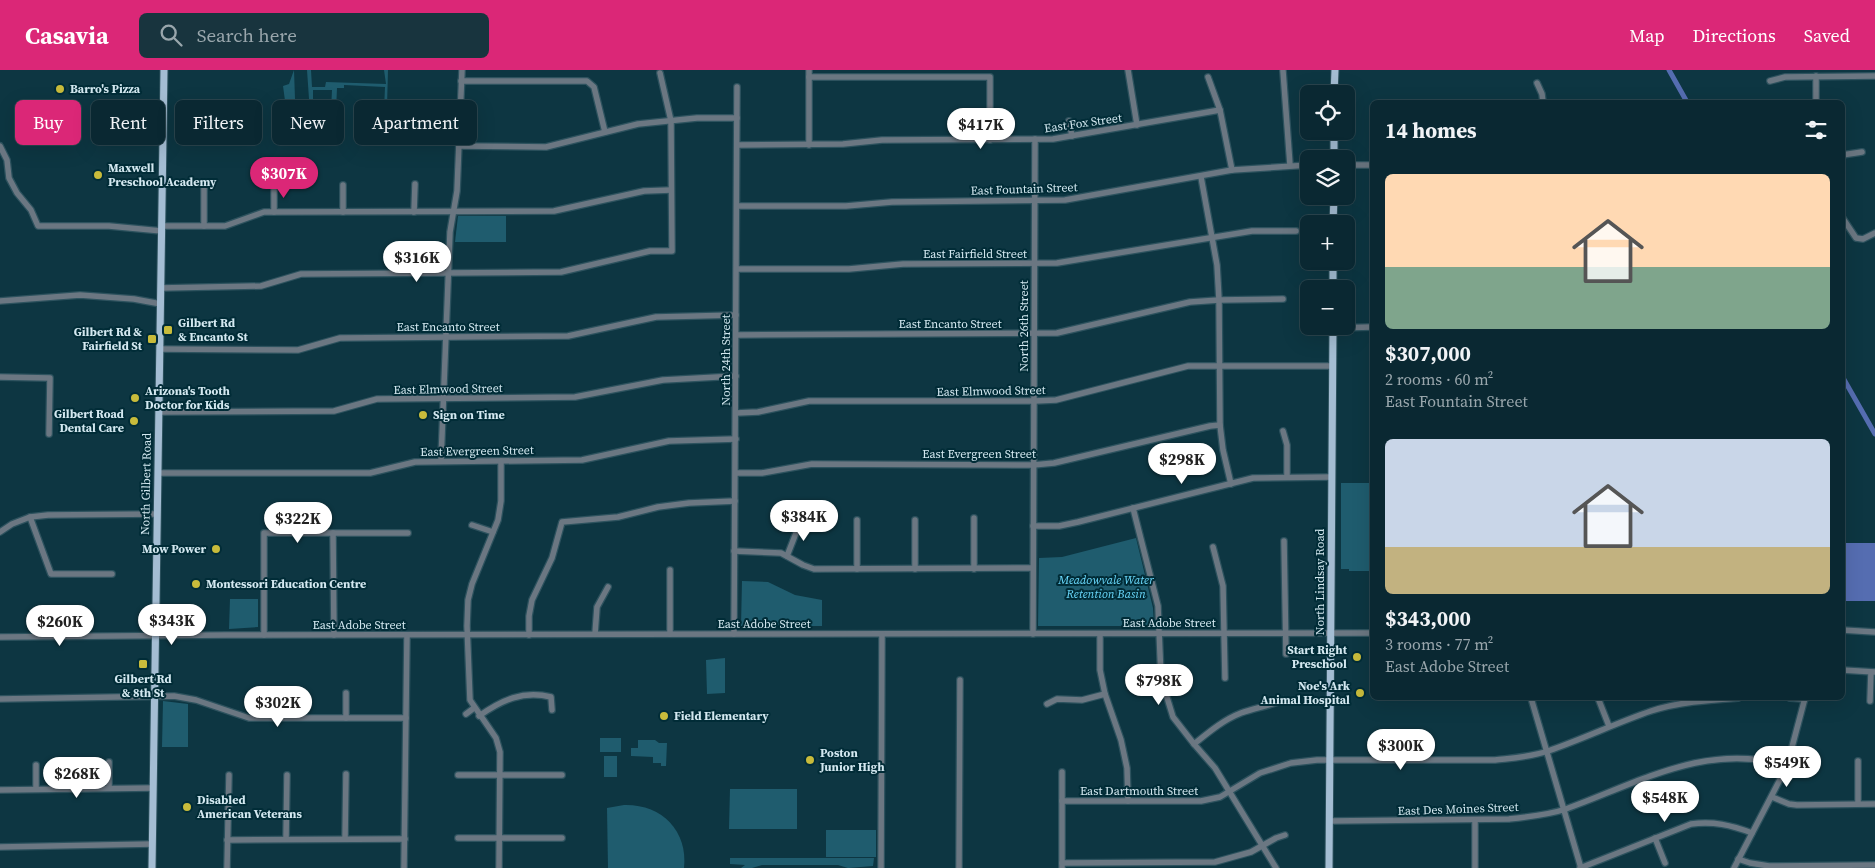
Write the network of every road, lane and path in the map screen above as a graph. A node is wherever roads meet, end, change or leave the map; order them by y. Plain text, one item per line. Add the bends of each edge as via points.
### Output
1 (164, 70) edge
2 (462, 70) edge
3 (1128, 70) edge
4 (1334, 70) edge
5 (1283, 71) edge
6 (660, 73) dead end
7 (809, 73) edge
8 (1816, 76) junction
9 (1875, 76) edge
10 (1208, 77) dead end
11 (461, 81) junction
12 (1770, 81) dead end
13 (1537, 83) dead end
14 (1334, 85) edge
15 (737, 87) dead end
16 (1543, 100) edge
17 (1816, 100) edge
18 (1220, 110) junction
19 (737, 118) junction
20 (671, 121) junction
21 (1069, 121) dead end
22 (1137, 125) junction
23 (605, 132) junction
24 (1072, 136) junction
25 (1035, 139) junction
26 (990, 140) junction
27 (737, 145) junction
28 (809, 145) junction
29 (0, 146) edge
30 (459, 146) junction
31 (1862, 152) dead end
32 (1845, 155) edge
33 (1290, 165) junction
34 (1300, 165) edge
35 (1355, 165) edge
36 (1370, 165) edge
37 (1232, 170) junction
38 (1201, 177) junction
39 (414, 184) dead end
40 (204, 185) dead end
41 (274, 185) dead end
42 (343, 185) dead end
43 (672, 190) junction
44 (1035, 201) junction
45 (737, 206) junction
46 (274, 212) junction
47 (343, 212) junction
48 (414, 212) junction
49 (454, 212) junction
50 (1845, 222) edge
51 (204, 226) junction
52 (162, 229) junction
53 (1296, 231) dead end
54 (1875, 233) edge
55 (1211, 237) junction
56 (1035, 264) junction
57 (737, 269) junction
58 (448, 273) junction
59 (161, 288) junction
60 (1219, 300) junction
61 (1283, 300) dead end
62 (0, 301) edge
63 (160, 304) junction
64 (736, 315) junction
65 (1355, 327) edge
66 (1370, 327) edge
67 (1034, 334) junction
68 (736, 335) junction
69 (1333, 335) edge
70 (446, 337) junction
71 (160, 350) junction
72 (1220, 365) junction
73 (1333, 366) junction
74 (736, 376) junction
75 (0, 378) edge
76 (444, 399) junction
77 (1034, 401) junction
78 (159, 412) junction
79 (736, 413) junction
80 (1220, 426) junction
81 (1283, 431) dead end
82 (49, 434) dead end
83 (736, 439) junction
84 (501, 461) junction
85 (441, 462) junction
86 (1033, 465) junction
87 (158, 473) junction
88 (736, 473) junction
89 (1287, 477) junction
90 (1332, 477) junction
91 (1231, 484) junction
92 (736, 501) junction
93 (1133, 508) junction
94 (157, 514) junction
95 (30, 517) junction
96 (974, 518) dead end
97 (856, 520) dead end
98 (915, 520) dead end
99 (798, 522) dead end
100 (472, 525) dead end
101 (1033, 526) junction
102 (1, 530) edge
103 (494, 532) junction
104 (333, 533) junction
105 (408, 533) dead end
106 (1284, 541) dead end
107 (1213, 546) dead end
108 (734, 551) junction
109 (787, 556) junction
110 (1033, 568) junction
111 (857, 569) junction
112 (915, 569) junction
113 (974, 569) junction
114 (670, 570) dead end
115 (112, 574) dead end
116 (608, 587) dead end
117 (1845, 630) edge
118 (1875, 632) edge
119 (1160, 633) junction
120 (1224, 633) junction
121 (1286, 633) junction
122 (1331, 633) junction
123 (1370, 633) edge
124 (595, 634) junction
125 (670, 634) junction
126 (734, 634) junction
127 (882, 634) junction
128 (1033, 634) junction
129 (1100, 634) junction
130 (155, 635) junction
131 (264, 635) junction
132 (334, 635) junction
133 (407, 635) junction
134 (468, 635) junction
135 (529, 635) junction
136 (0, 637) edge
137 (1286, 654) dead end
138 (1845, 670) edge
139 (1873, 672) edge
140 (1224, 678) dead end
141 (960, 680) dead end
142 (282, 693) dead end
143 (346, 693) dead end
144 (1105, 694) junction
145 (154, 696) junction
146 (0, 699) edge
147 (1283, 700) dead end
148 (1532, 700) edge
149 (1599, 700) edge
150 (1722, 700) edge
151 (1804, 700) edge
152 (1870, 701) dead end
153 (1047, 704) dead end
154 (474, 708) junction
155 (552, 710) dead end
156 (466, 714) dead end
157 (479, 716) junction
158 (282, 718) junction
159 (346, 718) junction
160 (406, 718) junction
161 (1609, 726) junction
162 (1194, 744) junction
163 (1547, 752) junction
164 (1330, 760) junction
165 (1858, 761) dead end
166 (109, 762) dead end
167 (36, 765) dead end
168 (1787, 766) junction
169 (1062, 772) dead end
170 (287, 774) dead end
171 (346, 774) dead end
172 (228, 775) dead end
173 (458, 775) dead end
174 (500, 775) junction
175 (562, 775) dead end
176 (109, 788) junction
177 (153, 788) junction
178 (36, 789) junction
179 (0, 790) edge
180 (1230, 791) junction
181 (1772, 797) junction
182 (1128, 801) junction
183 (1062, 802) junction
184 (1858, 804) junction
185 (1875, 804) edge
186 (1564, 809) junction
187 (1330, 821) junction
188 (1475, 821) junction
189 (1752, 833) junction
190 (1285, 835) dead end
191 (458, 838) dead end
192 (500, 838) junction
193 (562, 838) dead end
194 (1654, 838) junction
195 (286, 839) junction
196 (345, 839) junction
197 (405, 839) junction
198 (227, 840) junction
199 (152, 844) junction
200 (0, 846) edge
201 (1263, 846) junction
202 (1738, 859) junction
203 (1665, 863) dead end
204 (1062, 865) edge
205 (1875, 865) edge
206 (152, 868) edge
207 (227, 868) edge
208 (404, 868) edge
209 (499, 868) edge
210 (881, 868) edge
211 (959, 868) edge
212 (1276, 868) edge
213 (1329, 868) edge
214 (1475, 868) edge
215 (1580, 868) edge
216 (1734, 868) edge

1 - 52 main road, North Gilbert Road
2 - 11 street
3 - 22 street
4 - 14 main road
5 - 33 street
6 - 20 street
7 - 26 street via 990,77
7 - 28 street
8 - 9 street
8 - 12 street via 1781,77
8 - 17 street
10 - 18 street
11 - 23 street via 587,81 594,87
11 - 30 street
13 - 16 street
15 - 19 street, North 24th Street
18 - 22 street, East Fox Street
18 - 37 street
19 - 20 street
19 - 27 street, North 24th Street
20 - 23 street
20 - 43 street
21 - 24 street
22 - 24 street, East Fox Street
23 - 30 street via 546,147
24 - 25 street, East Fox Street
25 - 26 street, East Fox Street
25 - 44 street, North 26th Street
26 - 28 street, East Fox Street via 882,140
27 - 28 street, East Fox Street
27 - 45 street, North 24th Street
29 - 52 street via 7,160 9,178 38,226
30 - 49 street
31 - 32 street
33 - 34 street, East Fountain Street
33 - 37 street, East Fountain Street
35 - 36 street
37 - 38 street, East Fountain Street
38 - 44 street, East Fountain Street via 1065,200
38 - 55 street
39 - 48 street
40 - 51 street
41 - 46 street
42 - 47 street
43 - 49 street via 644,191 554,211
43 - 58 street via 672,251 650,251 561,272
44 - 45 street, East Fountain Street
44 - 56 street, North 26th Street
45 - 57 street, North 24th Street
46 - 47 street
46 - 51 street via 264,212 225,226
47 - 48 street
48 - 49 street
49 - 58 street
50 - 54 street via 1858,239
51 - 52 street
52 - 59 main road, North Gilbert Road
53 - 55 street, East Fairfield Street via 1252,231
55 - 56 street, East Fairfield Street
55 - 60 street
56 - 57 street, East Fairfield Street
56 - 67 street, North 26th Street
57 - 64 street, North 24th Street
58 - 59 street via 301,274 260,286
58 - 70 street
59 - 63 main road, North Gilbert Road
60 - 61 street, East Encanto Street
60 - 67 street, East Encanto Street via 1190,302 1057,333
60 - 72 street
62 - 63 street via 80,295
63 - 71 main road, North Gilbert Road
64 - 68 street, North 24th Street
64 - 70 street, East Encanto Street via 656,317 568,336
65 - 66 street
67 - 68 street, East Encanto Street
67 - 77 street, North 26th Street
68 - 74 street, North 24th Street
69 - 73 main road, North Lindsay Road
70 - 71 street, East Encanto Street via 340,338 298,350
70 - 76 street
71 - 78 main road, North Gilbert Road
72 - 73 street, East Elmwood Street
72 - 77 street, East Elmwood Street via 1179,368 1056,400
72 - 80 street
73 - 90 main road, North Lindsay Road
74 - 76 street, East Elmwood Street via 663,380 575,397
74 - 79 street, North 24th Street
75 - 82 street via 50,378
76 - 78 street, East Elmwood Street via 377,399 334,411
76 - 85 street
77 - 79 street, East Elmwood Street via 809,401 758,412
77 - 86 street, North 26th Street
78 - 87 main road, North Gilbert Road
79 - 83 street, North 24th Street
80 - 86 street, East Evergreen Street
80 - 91 street
81 - 89 street via 1288,445
83 - 84 street, East Evergreen Street via 668,441 582,460
83 - 88 street, North 24th Street
84 - 85 street, East Evergreen Street
84 - 103 street via 501,501
85 - 87 street, East Evergreen Street via 415,462 370,473
86 - 88 street, East Evergreen Street via 812,464 762,473
86 - 101 street, North 26th Street
87 - 94 main road, North Gilbert Road
88 - 92 street, North 24th Street
89 - 90 street
89 - 91 street via 1254,478
90 - 122 main road, North Lindsay Road
91 - 93 street
92 - 108 street, North 24th Street
92 - 135 street via 690,502 618,517 562,522 552,558 532,600
93 - 101 street via 1059,526
93 - 119 street via 1156,598
94 - 95 street
94 - 130 main road, North Gilbert Road
95 - 102 street
95 - 115 street via 51,574
96 - 113 street
97 - 111 street
98 - 112 street
99 - 109 street
100 - 103 street
101 - 110 street, North 26th Street
103 - 134 street via 472,584 467,611
104 - 105 street
104 - 131 street via 264,533
104 - 132 street
106 - 121 street
107 - 120 street via 1223,586
108 - 109 street via 772,552
108 - 126 street, North 24th Street
109 - 111 street via 814,569
110 - 113 street
110 - 128 street, North 26th Street
111 - 112 street
112 - 113 street
114 - 125 street
116 - 124 street via 597,607
117 - 118 street
119 - 120 street, East Adobe Street
119 - 129 street, East Adobe Street
119 - 162 street via 1161,678 1173,717
120 - 121 street, East Adobe Street
120 - 140 street
121 - 122 street, East Adobe Street
121 - 137 street
122 - 123 street, East Adobe Street
122 - 164 main road, North Lindsay Road
124 - 125 street, East Adobe Street
124 - 135 street, East Adobe Street
125 - 126 street, East Adobe Street
126 - 127 street, East Adobe Street
127 - 128 street, East Adobe Street
127 - 210 street
128 - 129 street, East Adobe Street
129 - 144 street via 1100,670
130 - 131 street, East Adobe Street
130 - 136 street, East Adobe Street
130 - 145 main road, North Gilbert Road
131 - 132 street, East Adobe Street
132 - 133 street, East Adobe Street
133 - 134 street, East Adobe Street
133 - 160 street
134 - 135 street, East Adobe Street
134 - 154 street via 469,694
138 - 139 street
139 - 152 street
141 - 211 street
142 - 158 street
143 - 159 street
144 - 153 street via 1082,700 1057,699
144 - 182 street via 1121,740 1127,768
145 - 146 street
145 - 158 street via 191,699 244,717
145 - 177 main road, North Gilbert Road
147 - 162 street via 1239,714
148 - 163 street
149 - 161 street
150 - 161 street, East Dartmouth Street via 1654,710
151 - 168 street
154 - 156 street
154 - 157 street
155 - 157 street via 551,698 531,695 506,699
157 - 174 street via 499,744
158 - 159 street
159 - 160 street
160 - 197 street
161 - 163 street, East Dartmouth Street
162 - 180 street
163 - 164 street, East Dartmouth Street via 1495,760
163 - 186 street
164 - 180 street, East Dartmouth Street via 1291,763 1260,774
164 - 187 main road, North Lindsay Road
165 - 184 street
166 - 176 street
167 - 178 street
168 - 181 street
168 - 186 street, East Des Moines Street via 1748,758 1694,763 1656,772
169 - 183 street
170 - 195 street
171 - 196 street
172 - 198 street
173 - 174 street
174 - 175 street
174 - 192 street
176 - 177 street
176 - 178 street
177 - 199 main road, North Gilbert Road
178 - 179 street
180 - 182 street, East Dartmouth Street via 1201,801
180 - 201 street
181 - 184 street via 1797,805
181 - 189 street
182 - 183 street, East Dartmouth Street
183 - 204 street
184 - 185 street
186 - 188 street, East Des Moines Street via 1528,817
186 - 215 street
187 - 188 street, East Des Moines Street
187 - 213 main road, North Lindsay Road
188 - 214 street
189 - 194 street via 1734,826 1705,823 1684,826
189 - 202 street
190 - 201 street
191 - 192 street
192 - 193 street
192 - 209 street
194 - 203 street
194 - 215 street
195 - 196 street
195 - 198 street
196 - 197 street
197 - 208 street
198 - 207 street
199 - 200 street
199 - 206 main road, North Gilbert Road
201 - 204 street via 1215,862
201 - 212 street
202 - 205 street via 1769,866
202 - 216 street

